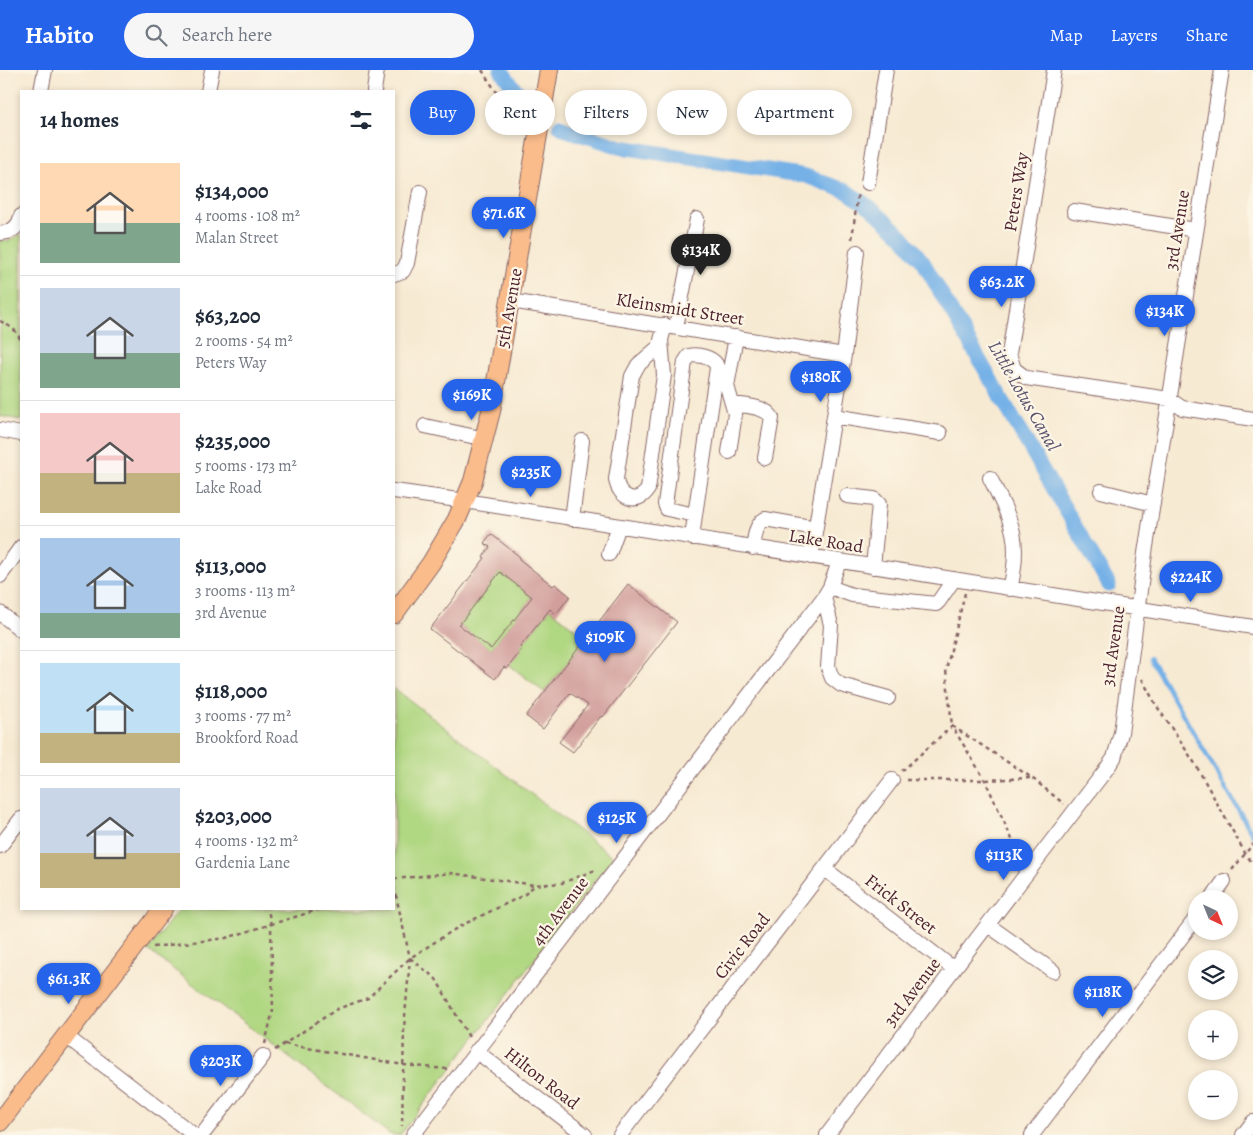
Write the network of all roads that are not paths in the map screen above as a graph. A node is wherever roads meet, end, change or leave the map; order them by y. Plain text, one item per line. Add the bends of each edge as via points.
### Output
1 (44, 70) edge
2 (212, 70) edge
3 (378, 70) edge
4 (549, 70) edge
5 (886, 70) edge
6 (1054, 70) edge
7 (1222, 70) edge
8 (41, 90) edge
9 (208, 90) edge
10 (374, 90) edge
11 (863, 186) road end
12 (420, 192) dead end
13 (1074, 211) dead end
14 (697, 219) dead end
15 (20, 223) edge
16 (1196, 230) junction
17 (0, 233) edge
18 (857, 252) road end
19 (395, 274) edge
20 (511, 301) junction
21 (671, 326) junction
22 (736, 337) junction
23 (661, 344) junction
24 (844, 355) junction
25 (1169, 399) junction
26 (733, 404) junction
27 (834, 416) junction
28 (1253, 420) edge
29 (426, 426) dead end
30 (0, 430) edge
31 (940, 433) dead end
32 (20, 434) edge
33 (485, 438) junction
34 (582, 441) dead end
35 (729, 452) dead end
36 (765, 458) dead end
37 (990, 478) dead end
38 (395, 492) edge
39 (1102, 492) dead end
40 (847, 496) dead end
41 (465, 501) junction
42 (1152, 504) junction
43 (695, 514) junction
44 (572, 519) junction
45 (619, 526) junction
46 (816, 528) junction
47 (692, 538) junction
48 (20, 548) edge
49 (753, 548) junction
50 (609, 554) dead end
51 (811, 557) junction
52 (839, 562) junction
53 (873, 567) junction
54 (0, 576) edge
55 (961, 581) junction
56 (1010, 589) junction
57 (827, 592) junction
58 (1137, 609) junction
59 (395, 613) edge
60 (0, 614) edge
61 (1253, 627) edge
62 (20, 629) edge
63 (888, 698) dead end
64 (892, 780) road end
65 (20, 820) edge
66 (0, 846) edge
67 (825, 869) junction
68 (1224, 881) road end
69 (1217, 890) edge
70 (162, 910) edge
71 (988, 925) junction
72 (1188, 929) edge
73 (954, 969) junction
74 (1053, 971) dead end
75 (66, 1036) junction
76 (476, 1051) junction
77 (263, 1056) road end
78 (0, 1122) edge
79 (1253, 1122) edge
80 (407, 1133) edge
81 (194, 1135) edge
82 (202, 1135) edge
83 (585, 1135) edge
84 (620, 1135) edge
85 (827, 1135) edge
86 (1032, 1135) edge
87 (1243, 1135) edge

1 - 8 street
2 - 9 street
3 - 10 street
4 - 20 main road, 5th Avenue via 546,92 532,132
5 - 11 street
6 - 25 street, Peters Way via 1010,361 1014,369 1026,378
7 - 16 street, 3rd Avenue
12 - 19 street via 407,263 403,271
13 - 16 street
14 - 21 street
15 - 17 street via 14,229
16 - 25 street, 3rd Avenue
18 - 24 street
20 - 21 street, Kleinsmidt Street
20 - 33 main road, 5th Avenue
21 - 22 street, Kleinsmidt Street
21 - 23 street
22 - 24 street, Kleinsmidt Street
22 - 26 street via 727,386
23 - 23 street via 664,375 648,489 641,496 628,497 620,492 616,479 632,376 638,365
24 - 27 street
25 - 28 street via 1182,408
25 - 42 street, 3rd Avenue
26 - 35 street via 736,414
26 - 36 street via 765,410 771,415
27 - 31 street
27 - 46 street
29 - 33 street
30 - 32 street
33 - 41 main road, 5th Avenue
34 - 44 street
37 - 56 street via 1009,515 1015,539
38 - 41 street, Lake Road
39 - 42 street
40 - 53 street via 874,499 879,504
41 - 44 street, Lake Road
41 - 59 main road, 5th Avenue via 435,556
42 - 58 street, 3rd Avenue
43 - 43 street via 717,368 711,359 693,355 685,362 664,504 667,509
43 - 47 street
44 - 45 street, Lake Road
45 - 47 street, Lake Road
45 - 50 street
46 - 49 street via 765,519 759,523
46 - 51 street
47 - 49 street, Lake Road
48 - 54 street
49 - 51 street, Lake Road
51 - 52 street, Lake Road
52 - 53 street, Lake Road
52 - 57 street, 4th Avenue
53 - 55 street, Lake Road
55 - 56 street, Lake Road
55 - 57 street via 936,604
56 - 58 street, Lake Road
57 - 63 street via 831,625 828,667 832,678 841,685
57 - 76 street, 4th Avenue
58 - 61 street, Lake Road
58 - 71 street, 3rd Avenue via 1114,758
60 - 62 street
64 - 67 street, Civic Road
65 - 66 street
67 - 73 street, Frick Street
67 - 84 street, Civic Road
68 - 69 street
70 - 75 main road
71 - 73 street, 3rd Avenue
71 - 74 street
72 - 86 street
73 - 85 street, 3rd Avenue
75 - 78 main road
75 - 81 street
76 - 80 street, 4th Avenue
76 - 83 street, Hilton Road
77 - 82 street
79 - 87 street

